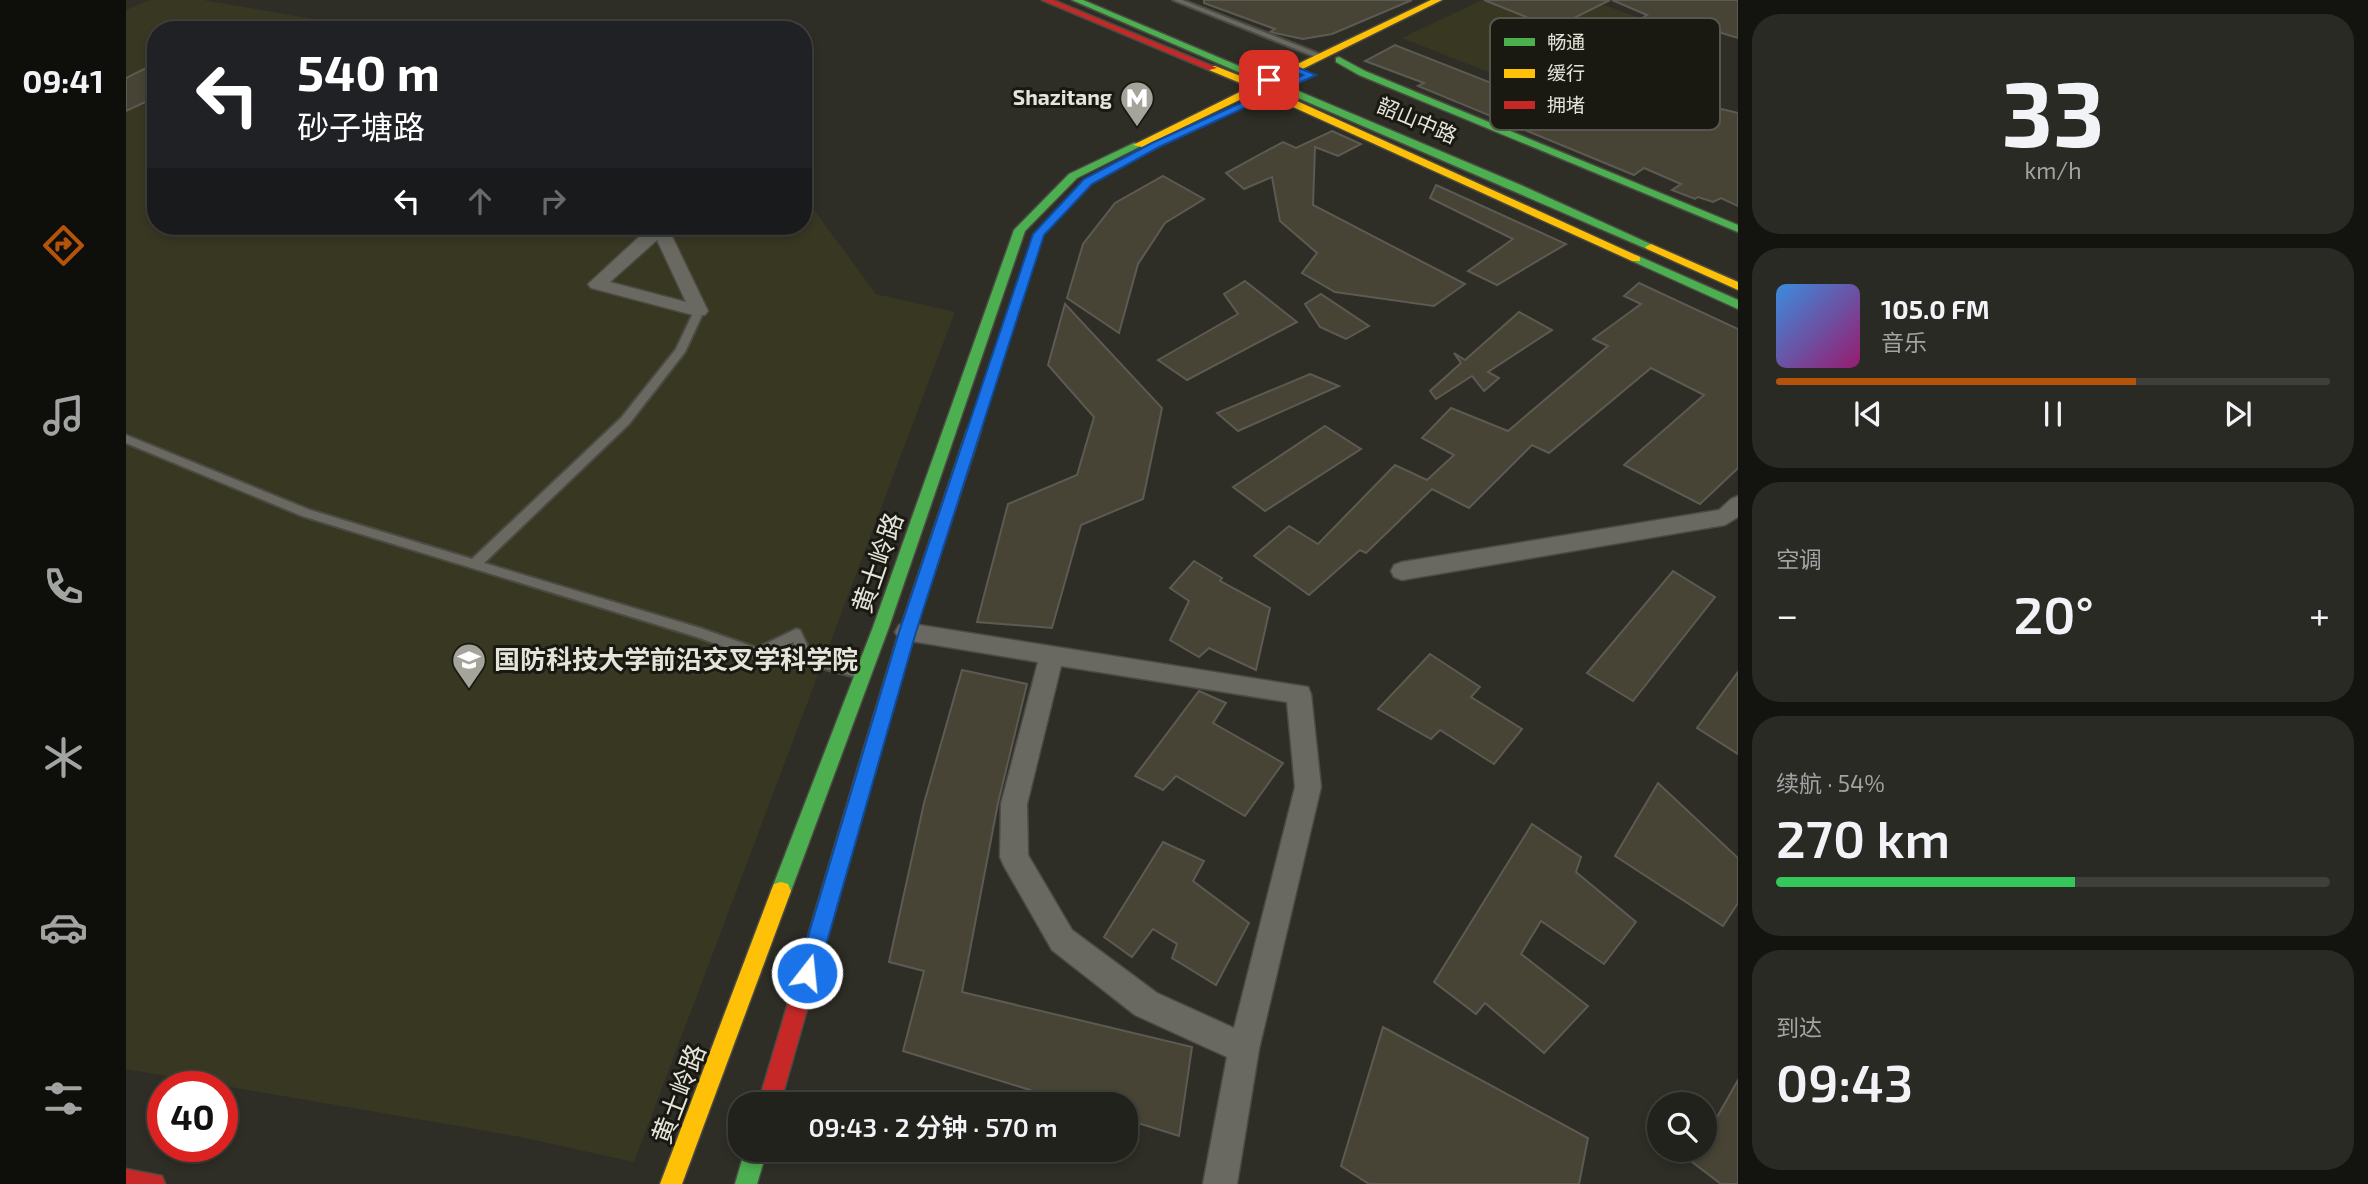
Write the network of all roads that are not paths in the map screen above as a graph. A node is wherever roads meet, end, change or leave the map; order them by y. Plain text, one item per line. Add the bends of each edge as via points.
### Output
1 (1046, 0) edge
2 (1076, 0) edge
3 (1175, 0) edge
4 (1438, 0) edge
5 (1460, 0) edge
6 (1321, 56) junction
7 (1339, 60) junction
8 (1288, 66) junction
9 (1316, 77) junction
10 (1268, 87) junction
11 (1490, 126) edge
12 (1499, 130) edge
13 (1738, 229) edge
14 (1039, 234) dead end
15 (651, 235) edge
16 (664, 235) edge
17 (1738, 286) edge
18 (1738, 305) edge
19 (699, 311) junction
20 (977, 420) dead end
21 (126, 439) edge
22 (1738, 504) edge
23 (475, 564) junction
24 (1402, 571) dead end
25 (907, 632) junction
26 (1052, 656) junction
27 (863, 674) junction
28 (1244, 1049) junction
29 (773, 1092) edge
30 (752, 1162) edge
31 (126, 1180) edge
32 (153, 1184) edge
33 (671, 1184) edge
34 (746, 1184) edge
35 (1220, 1184) edge

1 - 10 street
2 - 10 street, 韶山中路
3 - 6 lane
4 - 6 street
5 - 7 street
6 - 8 street
7 - 9 street
7 - 11 street
8 - 9 street
8 - 10 street
9 - 10 street
10 - 14 street via 1088,182
10 - 17 street, 韶山中路
10 - 18 street
10 - 27 street, 黄土岭路 via 1073,176 1020,230
12 - 13 street
15 - 19 street via 597,284
16 - 19 street
19 - 23 lane via 681,350 625,421
20 - 25 street, 黄土岭路
21 - 23 lane via 306,513
22 - 24 street via 1725,517
23 - 27 lane via 758,654 796,634 807,659
25 - 26 street
25 - 29 street, 黄土岭路
26 - 28 street via 1014,804 1014,857 1062,940 1146,1004
26 - 28 street via 1298,694 1308,787
27 - 33 street, 黄土岭路
28 - 35 street
30 - 34 street
31 - 32 street

